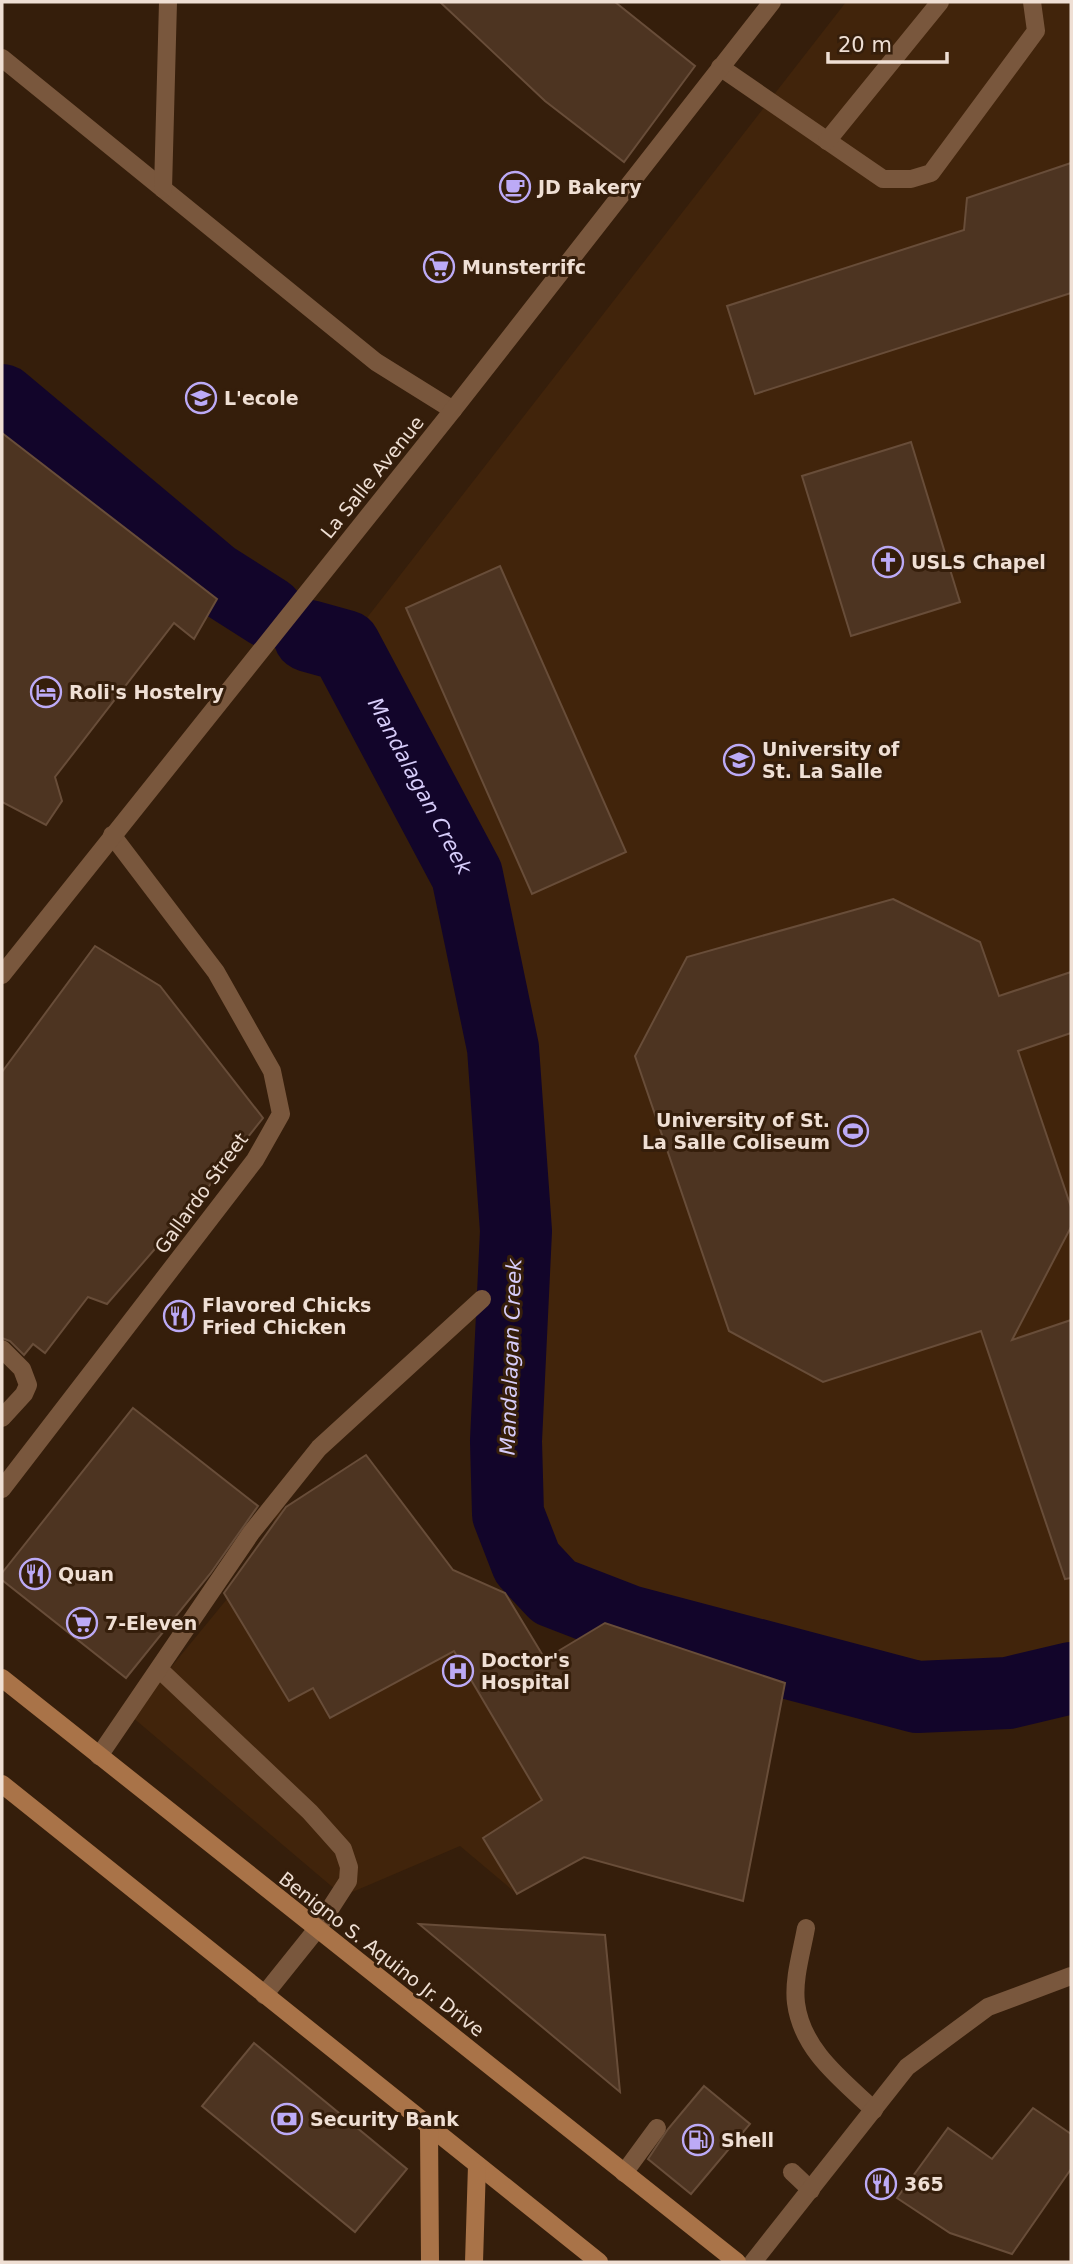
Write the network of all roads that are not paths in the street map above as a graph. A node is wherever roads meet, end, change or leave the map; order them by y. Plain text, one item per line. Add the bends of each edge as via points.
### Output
1 (168, 2) edge
2 (772, 2) edge
3 (940, 2) edge
4 (1032, 2) edge
5 (2, 58) edge
6 (720, 67) junction
7 (827, 141) junction
8 (163, 189) junction
9 (453, 410) junction
10 (112, 835) junction
11 (2, 975) edge
12 (482, 1299) dead end
13 (2, 1349) edge
14 (2, 1418) edge
15 (2, 1489) edge
16 (160, 1670) junction
17 (2, 1678) edge
18 (99, 1756) junction
19 (2, 1784) edge
20 (806, 1928) dead end
21 (317, 1929) junction
22 (1071, 1976) edge
23 (264, 1995) junction
24 (874, 2110) junction
25 (429, 2127) junction
26 (657, 2128) dead end
27 (477, 2165) junction
28 (792, 2172) dead end
29 (624, 2173) junction
30 (811, 2190) junction
31 (430, 2262) edge
32 (474, 2262) edge
33 (600, 2262) edge
34 (737, 2262) edge
35 (753, 2262) edge

1 - 8 street
2 - 6 street, La Salle Avenue
3 - 7 street
4 - 7 street via 1036,31 931,173 883,179
5 - 8 street
6 - 7 street
6 - 9 street, La Salle Avenue
8 - 9 street via 376,362
9 - 10 street, La Salle Avenue
10 - 11 street, La Salle Avenue
10 - 15 street, Gallardo Street via 216,972 272,1071 281,1114 247,1171
12 - 16 street via 319,1448 251,1533
13 - 14 street via 22,1369 28,1385
16 - 18 street
16 - 21 street via 343,1849 348,1881
17 - 18 main road, Benigno S. Aquino Jr. Drive
18 - 21 main road, Benigno S. Aquino Jr. Drive
19 - 23 main road
20 - 24 street via 796,2002 806,2038 824,2063
21 - 23 street
21 - 29 main road, Benigno S. Aquino Jr. Drive
22 - 24 street via 988,2007 907,2067
23 - 25 main road
24 - 30 street
25 - 27 main road
25 - 31 main road
26 - 29 street
27 - 32 main road
27 - 33 main road
28 - 30 street
29 - 34 main road, Benigno S. Aquino Jr. Drive
30 - 35 street

